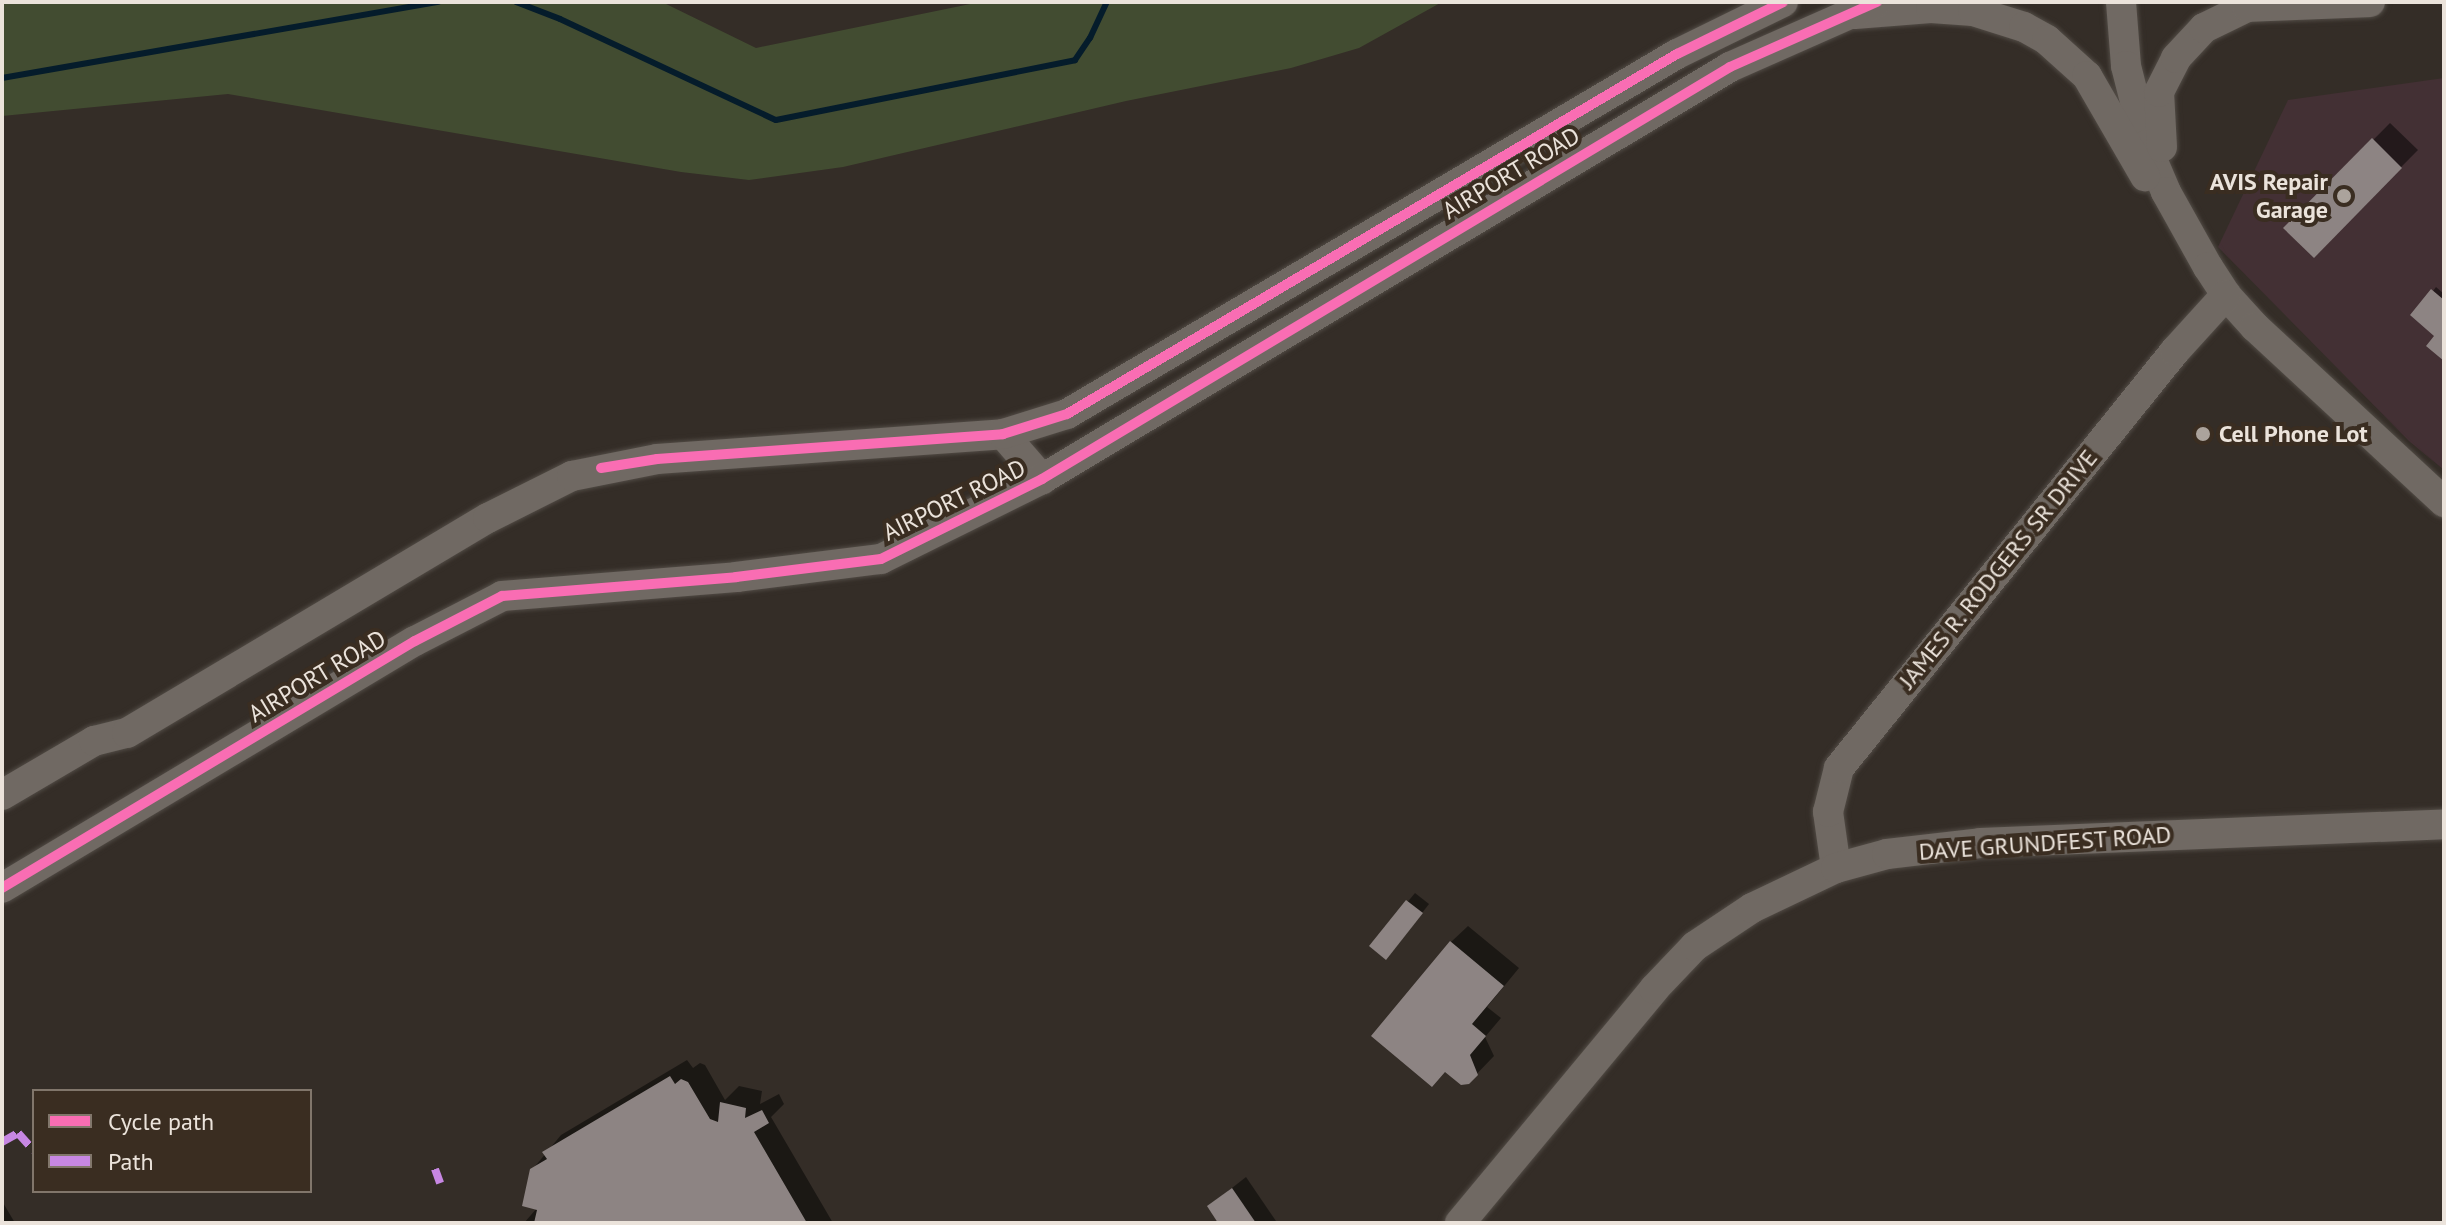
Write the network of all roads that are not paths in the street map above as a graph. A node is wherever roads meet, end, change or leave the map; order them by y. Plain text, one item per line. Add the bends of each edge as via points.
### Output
1 (1783, 2) edge
2 (1877, 2) edge
3 (2121, 2) edge
4 (2370, 2) edge
5 (1849, 14) junction
6 (2189, 237) junction
7 (2226, 295) junction
8 (1003, 434) junction
9 (1042, 479) junction
10 (2444, 502) edge
11 (2, 795) edge
12 (2444, 824) edge
13 (1836, 868) junction
14 (2, 888) edge
15 (1460, 1223) edge

1 - 8 main road, AIRPORT ROAD via 1677,54 1087,403
2 - 5 main road, AIRPORT ROAD
3 - 6 main road via 2126,66 2146,145
4 - 6 main road via 2247,7 2204,28 2176,58 2159,92 2157,112 2163,156
5 - 6 main road via 1973,11 2047,40 2103,98 2123,141
5 - 9 main road, AIRPORT ROAD via 1730,67 1648,114
6 - 7 main road
7 - 10 main road
7 - 13 main road, JAMES R. RODGERS SR DRIVE via 2155,375 1839,768 1828,812
8 - 9 main road, AIRPORT ROAD
8 - 11 main road, AIRPORT ROAD via 657,459 572,476 488,518 127,733 94,741
9 - 14 main road, AIRPORT ROAD via 881,559 502,596 415,641
12 - 13 main road, DAVE GRUNDFEST ROAD via 1980,843 1887,854
13 - 15 main road, DAVE GRUNDFEST ROAD via 1752,908 1695,946

